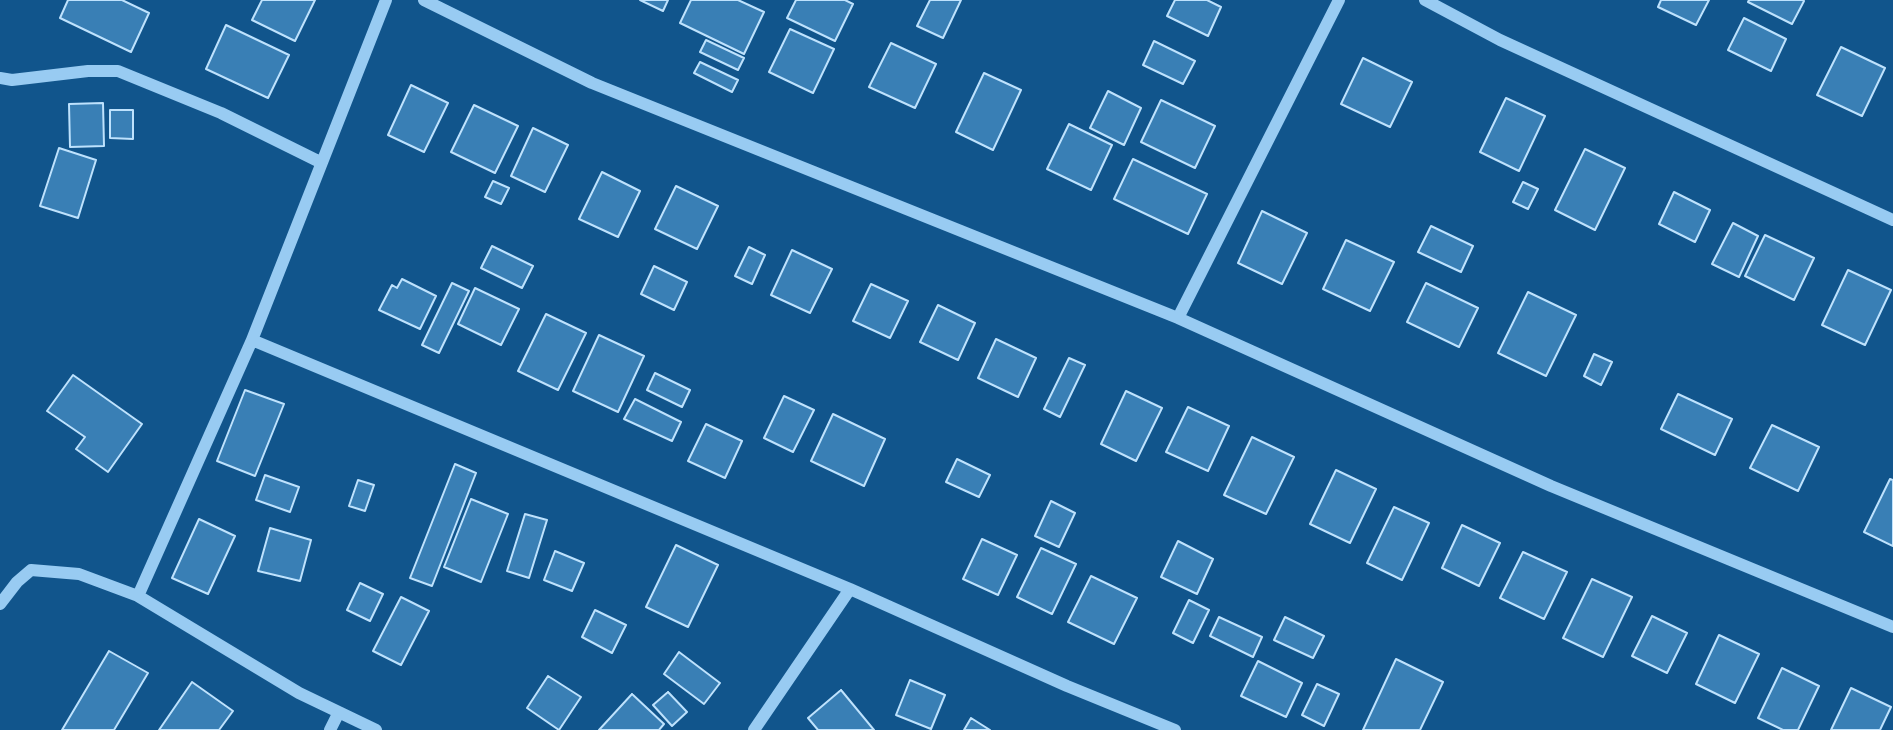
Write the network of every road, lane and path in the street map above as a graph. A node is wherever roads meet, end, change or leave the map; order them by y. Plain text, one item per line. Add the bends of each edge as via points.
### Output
1 (386, 0) edge
2 (424, 0) edge
3 (1339, 0) edge
4 (1425, 0) edge
5 (0, 78) edge
6 (320, 162) junction
7 (1893, 220) edge
8 (1178, 318) junction
9 (252, 340) junction
10 (850, 589) junction
11 (138, 596) junction
12 (0, 604) edge
13 (1893, 627) edge
14 (339, 712) junction
15 (330, 730) edge
16 (376, 730) edge
17 (754, 730) edge
18 (1175, 730) edge

1 - 6 street
2 - 8 street via 592,83
3 - 8 street
4 - 7 street via 1500,40
5 - 6 street via 118,71 221,113
6 - 9 street
8 - 13 street via 1551,486
9 - 10 street
9 - 11 street
10 - 17 street
10 - 18 street
11 - 12 street via 79,575 31,570
11 - 14 street via 299,693
14 - 15 street
14 - 16 street

